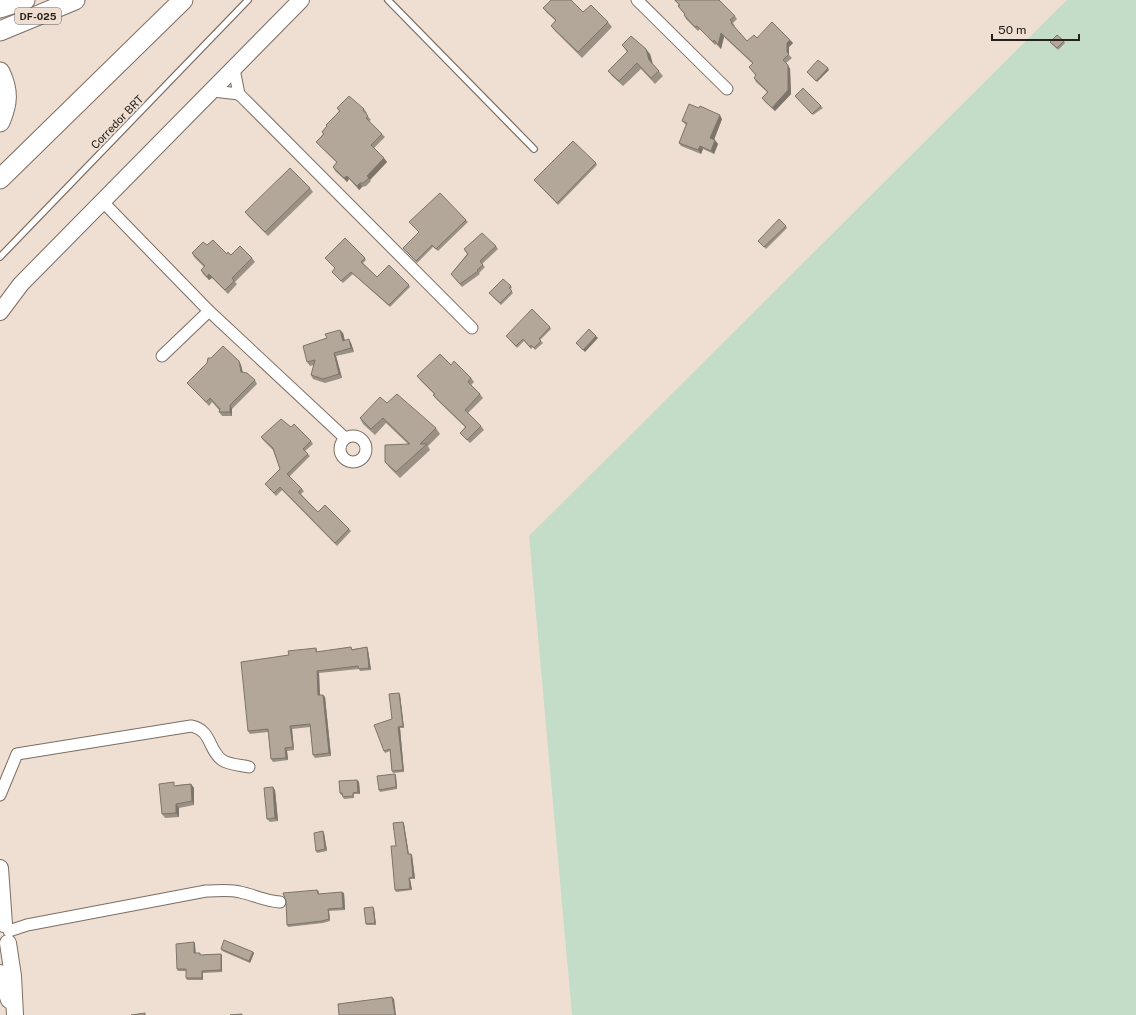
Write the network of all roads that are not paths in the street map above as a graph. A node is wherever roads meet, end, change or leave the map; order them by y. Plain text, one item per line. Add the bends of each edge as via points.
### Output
1 (25, 0) edge
2 (75, 0) edge
3 (183, 0) edge
4 (248, 0) edge
5 (301, 0) edge
6 (388, 0) edge
7 (637, 0) edge
8 (0, 8) edge
9 (0, 31) edge
10 (234, 69) junction
11 (0, 72) edge
12 (726, 89) dead end
13 (213, 91) junction
14 (239, 94) junction
15 (0, 122) edge
16 (534, 149) dead end
17 (0, 179) edge
18 (102, 201) junction
19 (0, 257) edge
20 (209, 311) junction
21 (0, 312) edge
22 (472, 328) dead end
23 (162, 356) dead end
24 (345, 438) dead end
25 (249, 767) dead end
26 (0, 795) edge
27 (0, 868) edge
28 (280, 902) dead end
29 (4, 934) edge
30 (0, 973) edge
31 (15, 1015) edge

1 - 8 highway, DF-025
2 - 9 highway, DF-025
3 - 17 highway
4 - 19 lane, Corredor BRT
5 - 10 main road
6 - 16 lane
7 - 12 street
10 - 13 main road
10 - 14 street
11 - 15 highway via 6,88 7,106
13 - 14 street
13 - 18 main road
14 - 22 street
18 - 20 street
18 - 21 main road via 21,284
20 - 23 street
20 - 24 street
25 - 26 street via 223,760 205,733 191,726 17,754
27 - 29 main road
28 - 29 street via 266,901 241,892 206,891 27,925
29 - 31 main road via 13,976
30 - 31 main road

